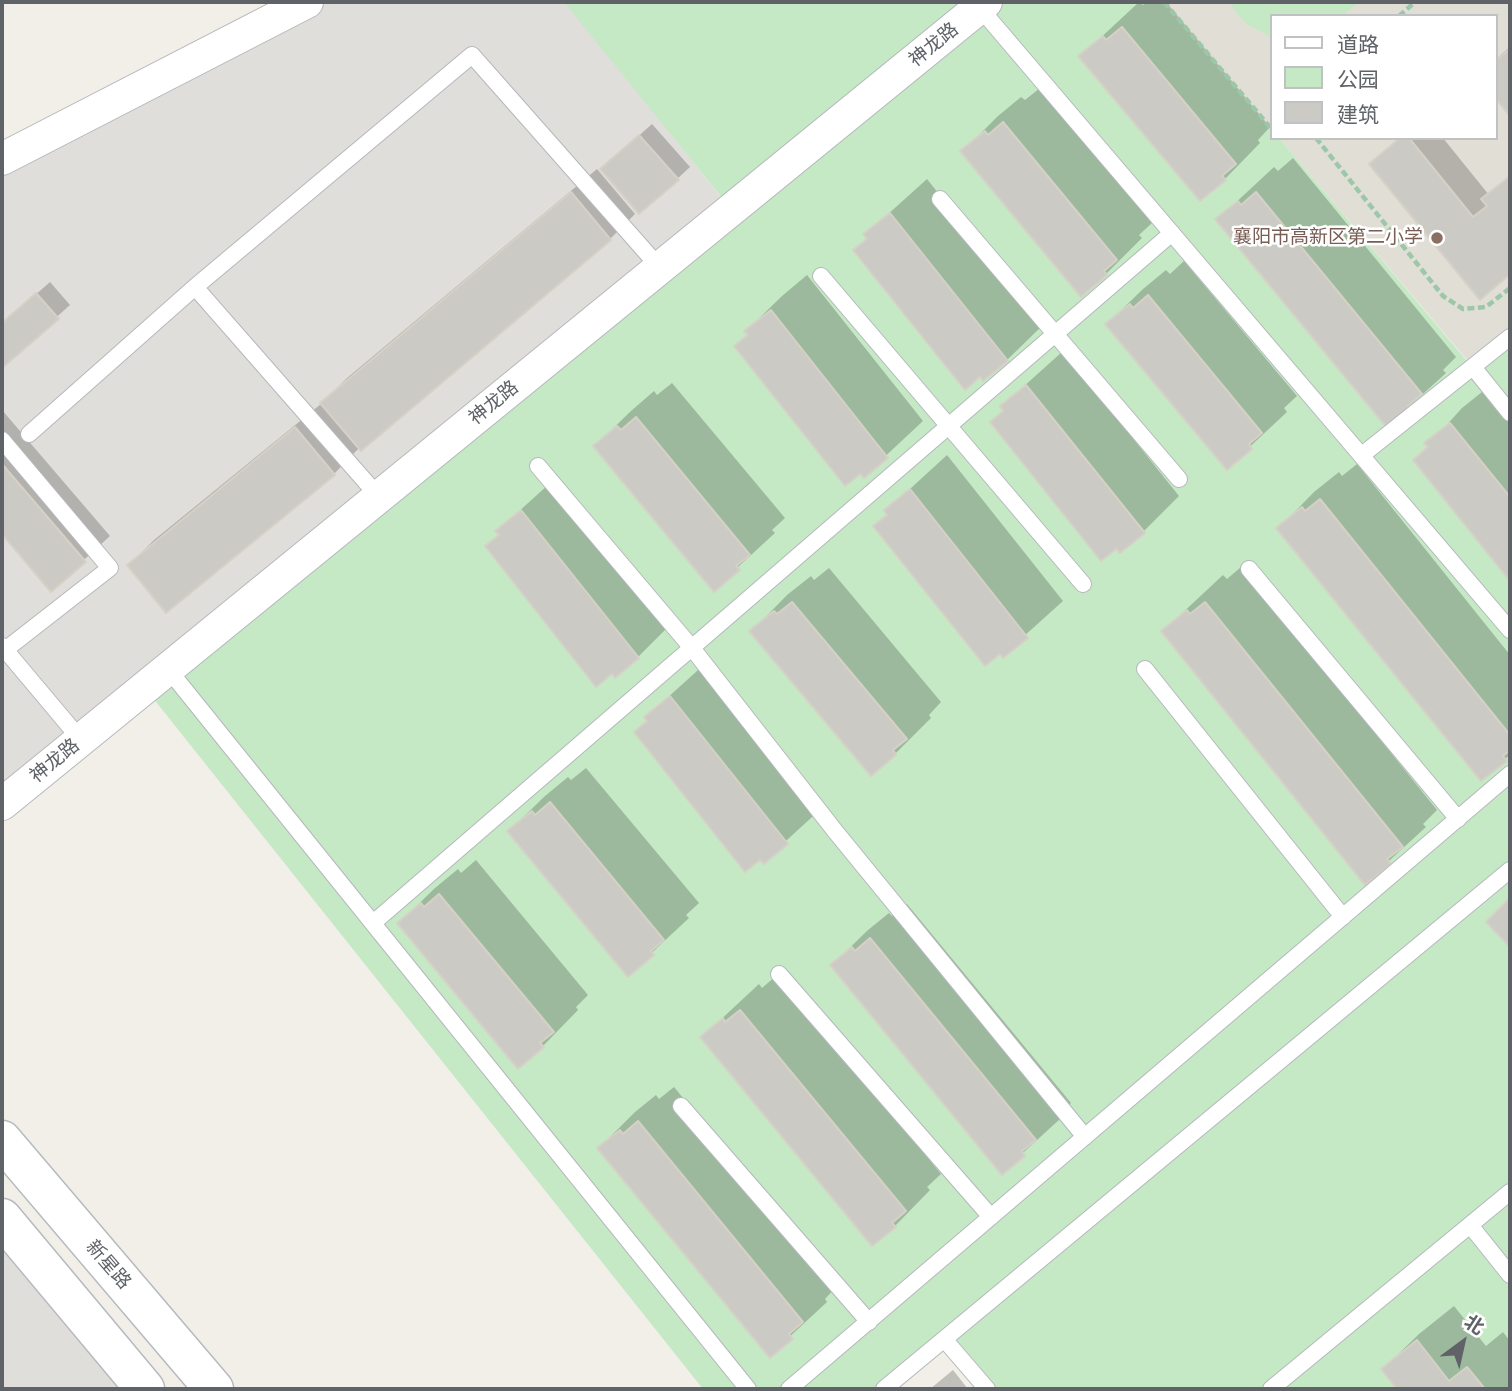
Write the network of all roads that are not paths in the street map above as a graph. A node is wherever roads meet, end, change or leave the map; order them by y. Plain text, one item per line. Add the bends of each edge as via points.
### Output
1 (307, 2) edge
2 (983, 5) edge
3 (2, 159) edge
4 (940, 199) dead end
5 (1172, 233) junction
6 (660, 268) junction
7 (821, 276) dead end
8 (195, 287) junction
9 (1055, 335) junction
10 (1510, 337) edge
11 (1473, 367) junction
12 (1510, 413) edge
13 (949, 426) junction
14 (29, 434) dead end
15 (2, 440) edge
16 (1362, 455) junction
17 (538, 466) dead end
18 (1179, 479) dead end
19 (379, 497) junction
20 (1249, 569) dead end
21 (1083, 584) dead end
22 (1510, 630) edge
23 (4, 648) edge
24 (692, 648) junction
25 (168, 669) junction
26 (1145, 669) dead end
27 (81, 740) junction
28 (1510, 774) edge
29 (2, 804) edge
30 (1458, 819) junction
31 (1510, 870) edge
32 (1343, 917) junction
33 (373, 923) junction
34 (779, 974) dead end
35 (681, 1105) dead end
36 (1085, 1137) junction
37 (2, 1140) edge
38 (1510, 1192) edge
39 (991, 1217) junction
40 (2, 1219) edge
41 (1470, 1225) junction
42 (1510, 1275) edge
43 (869, 1322) junction
44 (944, 1339) junction
45 (145, 1389) edge
46 (215, 1389) edge
47 (748, 1389) edge
48 (789, 1389) edge
49 (884, 1389) edge
50 (987, 1389) edge
51 (1271, 1389) edge

1 - 3 street
2 - 5 lane
2 - 6 street, 神龙路
4 - 9 lane
5 - 9 lane
5 - 16 lane
6 - 8 lane via 472,55
6 - 19 street, 神龙路
7 - 13 lane
8 - 14 lane
8 - 19 lane
9 - 13 lane
9 - 18 lane
10 - 11 lane
11 - 12 lane
11 - 16 lane
13 - 21 lane
13 - 24 lane
15 - 23 lane via 110,568
16 - 22 lane
17 - 24 lane
19 - 25 street, 神龙路
20 - 30 lane
23 - 27 lane
24 - 33 lane
24 - 36 lane
25 - 27 street, 神龙路
25 - 33 lane
26 - 32 lane
27 - 29 street, 神龙路
28 - 30 lane
30 - 32 lane
31 - 44 lane
32 - 36 lane
33 - 47 lane
34 - 39 lane
35 - 43 lane
36 - 39 lane
37 - 46 main road, 新星路
38 - 41 lane
39 - 43 lane
40 - 45 main road
41 - 42 lane
41 - 51 lane
43 - 48 lane
44 - 49 lane
44 - 50 lane

